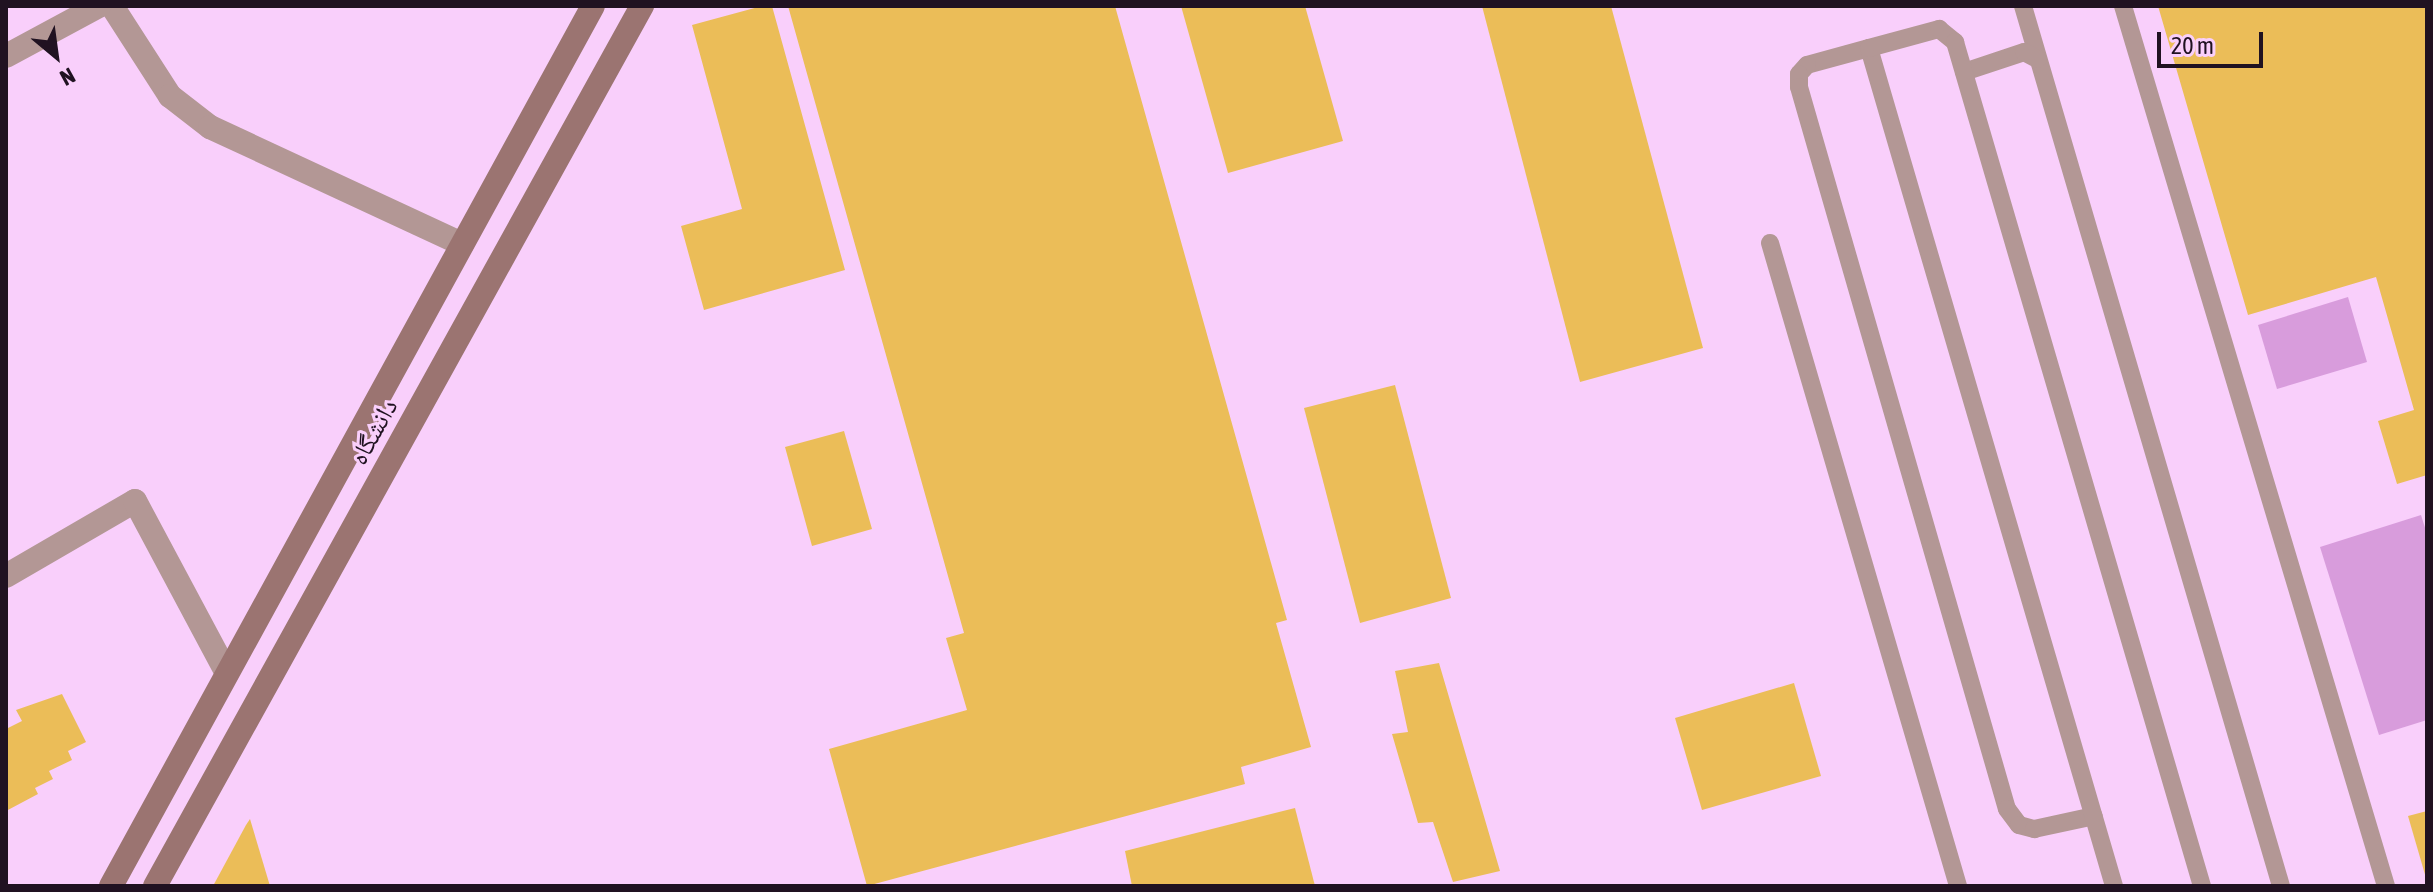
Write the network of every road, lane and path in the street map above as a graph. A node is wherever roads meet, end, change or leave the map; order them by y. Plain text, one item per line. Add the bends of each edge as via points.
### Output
1 (99, 6) edge
2 (112, 6) edge
3 (593, 6) edge
4 (642, 6) edge
5 (2023, 6) edge
6 (2123, 6) edge
7 (1869, 48) junction
8 (6, 56) edge
9 (2037, 59) junction
10 (1964, 72) junction
11 (1770, 243) dead end
12 (462, 244) junction
13 (6, 576) edge
14 (227, 673) junction
15 (261, 695) junction
16 (2094, 816) junction
17 (111, 886) edge
18 (155, 886) edge
19 (1958, 886) edge
20 (2114, 886) edge
21 (2202, 886) edge
22 (2281, 886) edge
23 (2386, 886) edge

1 - 8 street
2 - 12 street via 170,96 210,127
3 - 12 street, دانشگاه
4 - 15 street, دانشگاه
5 - 9 lane
6 - 23 lane
7 - 10 lane via 1939,29 1955,42
7 - 16 lane
7 - 16 lane via 1807,65 1799,74 1799,87 2007,809 2019,825 2034,829
9 - 10 lane via 2024,52
9 - 22 lane via 2045,71
10 - 21 lane
11 - 19 lane
12 - 14 street, دانشگاه
13 - 14 street via 135,501
14 - 15 street
14 - 17 street, دانشگاه
15 - 18 street, دانشگاه
16 - 20 lane

